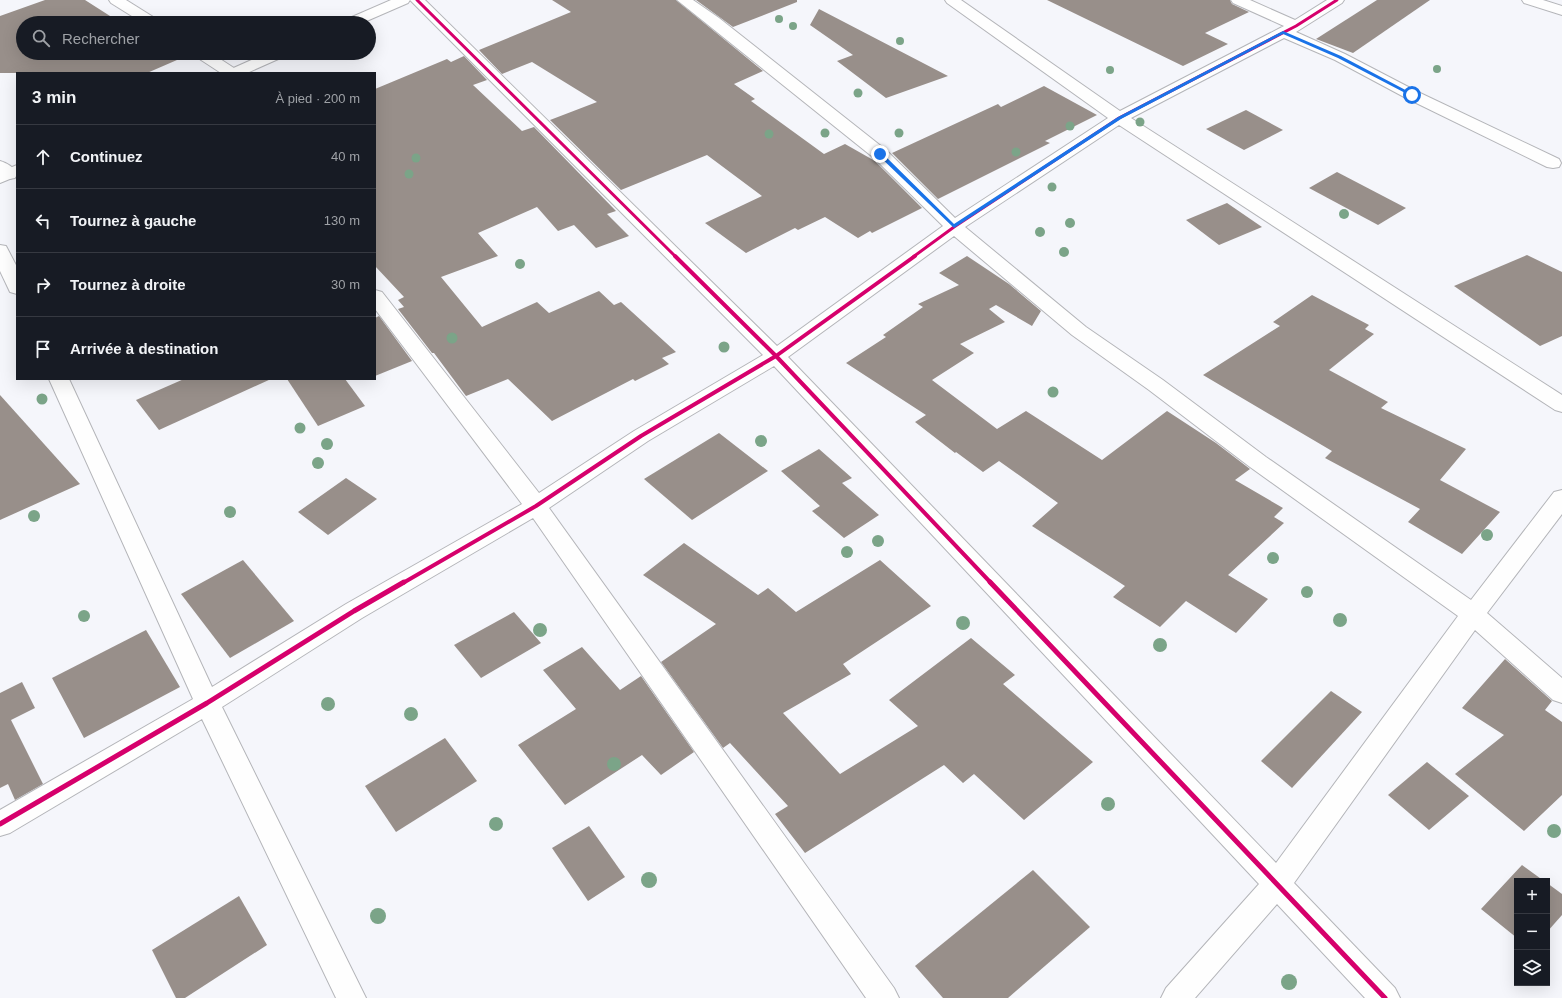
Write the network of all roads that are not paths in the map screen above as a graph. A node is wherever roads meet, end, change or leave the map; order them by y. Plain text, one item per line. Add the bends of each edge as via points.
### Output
1 (116, 0) edge
2 (403, 0) edge
3 (417, 0) edge
4 (684, 0) edge
5 (952, 0) edge
6 (1238, 0) edge
7 (1338, 0) edge
8 (1529, 0) edge
9 (1562, 11) edge
10 (142, 16) edge
11 (366, 16) edge
12 (1289, 29) junction
13 (212, 60) edge
14 (264, 60) edge
15 (231, 72) edge
16 (235, 72) edge
17 (1119, 118) junction
18 (1553, 163) dead end
19 (954, 227) junction
20 (0, 250) edge
21 (16, 286) edge
22 (376, 297) edge
23 (776, 356) junction
24 (59, 380) edge
25 (1562, 405) edge
26 (1562, 498) edge
27 (536, 506) junction
28 (1473, 614) junction
29 (1562, 693) edge
30 (207, 703) junction
31 (0, 824) edge
32 (1277, 884) junction
33 (351, 998) edge
34 (884, 998) edge
35 (1176, 998) edge
36 (1385, 998) edge

1 - 10 main road
2 - 11 main road
3 - 23 main road
4 - 19 main road via 714,21 880,154
5 - 17 main road
6 - 12 main road
7 - 12 main road
8 - 9 main road
12 - 17 main road
12 - 18 main road via 1412,95
13 - 15 main road
14 - 16 main road
17 - 19 main road
17 - 25 main road
19 - 23 main road
19 - 28 main road via 1079,331
20 - 21 main road
22 - 27 main road
23 - 27 main road via 641,436
23 - 32 main road
24 - 30 main road
26 - 28 main road
27 - 30 main road via 354,611
27 - 34 main road
28 - 29 main road
28 - 32 main road
30 - 31 main road
30 - 33 main road
32 - 35 main road
32 - 36 main road

